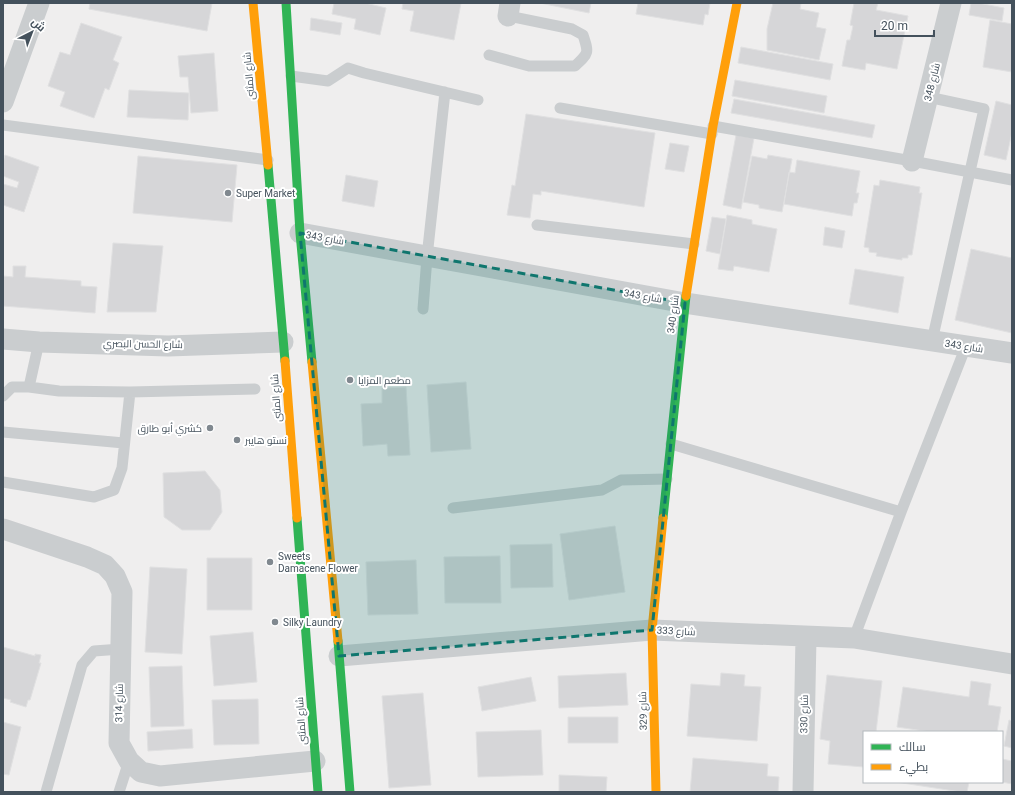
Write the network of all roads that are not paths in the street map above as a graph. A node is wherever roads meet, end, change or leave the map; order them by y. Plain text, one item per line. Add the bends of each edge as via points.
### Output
1 (38, 3) edge
2 (253, 3) edge
3 (286, 3) edge
4 (737, 3) edge
5 (951, 3) edge
6 (509, 9) edge
7 (489, 55) dead end
8 (291, 76) junction
9 (445, 92) junction
10 (928, 98) junction
11 (478, 100) dead end
12 (3, 102) edge
13 (560, 108) dead end
14 (3, 125) edge
15 (713, 130) junction
16 (268, 160) junction
17 (912, 161) junction
18 (970, 172) junction
19 (1012, 180) edge
20 (537, 225) dead end
21 (300, 233) junction
22 (694, 244) junction
23 (427, 257) junction
24 (685, 304) junction
25 (423, 308) dead end
26 (3, 339) edge
27 (932, 341) junction
28 (39, 342) junction
29 (283, 342) junction
30 (966, 346) junction
31 (1012, 353) edge
32 (29, 388) junction
33 (255, 389) dead end
34 (130, 392) junction
35 (3, 396) edge
36 (3, 432) edge
37 (124, 443) junction
38 (670, 444) junction
39 (667, 479) junction
40 (3, 482) edge
41 (453, 508) dead end
42 (901, 512) junction
43 (3, 529) edge
44 (652, 630) junction
45 (806, 637) junction
46 (854, 638) junction
47 (121, 649) junction
48 (339, 656) junction
49 (1012, 664) edge
50 (129, 761) junction
51 (315, 761) junction
52 (46, 792) edge
53 (119, 792) edge
54 (318, 792) edge
55 (350, 792) edge
56 (656, 792) edge
57 (802, 792) edge

1 - 12 street
2 - 16 street, شارع المثنى
3 - 8 street
4 - 15 street, شارع 340
5 - 10 street, شارع 348
6 - 7 lane via 572,29 583,35 587,49 584,57 575,66 530,66
8 - 9 lane via 328,81 348,68
8 - 21 street
9 - 11 lane
9 - 23 lane
10 - 17 street, شارع 348
10 - 18 lane via 984,109
13 - 15 lane
14 - 16 lane
15 - 17 lane
15 - 22 street, شارع 340
16 - 29 street, شارع المثنى
17 - 18 lane
18 - 19 lane
18 - 27 lane
20 - 22 lane
21 - 23 street, شارع 343
21 - 48 street
22 - 24 street, شارع 340
23 - 24 street, شارع 343
23 - 25 lane
24 - 27 street, شارع 343
24 - 38 street, شارع 340
26 - 28 street, شارع الحسن البصري
27 - 30 street, شارع 343
28 - 29 street, شارع الحسن البصري via 168,346
28 - 32 lane
29 - 51 street, شارع المثنى
30 - 31 street, شارع 343
30 - 42 lane
32 - 34 lane
32 - 35 lane via 12,387
33 - 34 lane
34 - 37 lane
36 - 37 lane
37 - 40 lane via 122,468 114,490 94,497
38 - 39 street, شارع 340
38 - 42 lane
39 - 41 lane via 621,480 602,490
39 - 44 street, شارع 340
42 - 46 lane
43 - 47 street, شارع 314 via 105,565 115,576 122,592
44 - 45 street, شارع 333
44 - 48 street, شارع 333
44 - 56 street, شارع 329
45 - 46 street, شارع 333
45 - 57 street, شارع 330
46 - 49 street, شارع 333
47 - 50 street, شارع 314 via 119,743
47 - 52 lane via 94,651 82,665
48 - 55 street
50 - 51 street, شارع 314 via 142,772 160,776
50 - 53 lane
51 - 54 street, شارع المثنى

